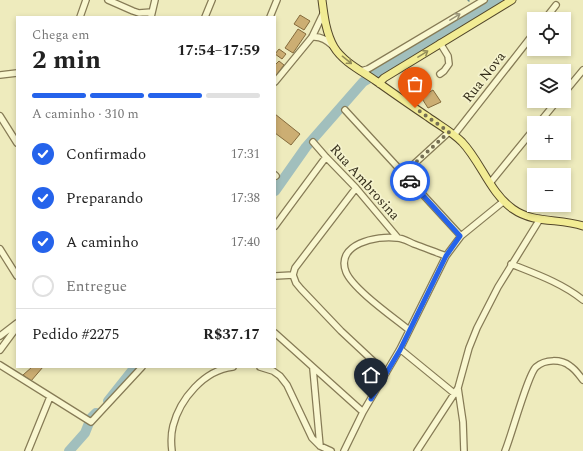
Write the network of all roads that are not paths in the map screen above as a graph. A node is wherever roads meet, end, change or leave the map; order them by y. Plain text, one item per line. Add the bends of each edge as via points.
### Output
1 (86, 0) edge
2 (108, 0) edge
3 (154, 0) edge
4 (212, 0) edge
5 (277, 0) edge
6 (322, 0) edge
7 (484, 0) edge
8 (512, 0) edge
9 (556, 5) dead end
10 (550, 12) edge
11 (324, 14) junction
12 (151, 15) edge
13 (80, 16) edge
14 (205, 16) edge
15 (270, 16) edge
16 (312, 37) junction
17 (527, 41) edge
18 (440, 43) junction
19 (334, 47) junction
20 (583, 70) edge
21 (361, 71) junction
22 (16, 73) edge
23 (0, 74) edge
24 (440, 74) dead end
25 (276, 81) edge
26 (377, 82) junction
27 (571, 85) edge
28 (551, 108) edge
29 (346, 110) dead end
30 (0, 116) edge
31 (545, 116) edge
32 (451, 133) junction
33 (527, 138) edge
34 (16, 141) edge
35 (313, 142) dead end
36 (326, 158) junction
37 (403, 174) junction
38 (490, 183) junction
39 (356, 188) junction
40 (504, 201) junction
41 (540, 219) junction
42 (276, 225) edge
43 (583, 226) edge
44 (460, 236) junction
45 (398, 238) junction
46 (0, 249) edge
47 (446, 256) junction
48 (511, 264) junction
49 (16, 274) edge
50 (293, 275) junction
51 (276, 276) edge
52 (583, 300) edge
53 (16, 323) edge
54 (16, 329) edge
55 (408, 330) junction
56 (276, 334) edge
57 (0, 336) edge
58 (0, 350) edge
59 (400, 350) junction
60 (0, 365) edge
61 (141, 368) edge
62 (229, 368) edge
63 (263, 368) edge
64 (313, 369) junction
65 (386, 373) junction
66 (583, 380) edge
67 (458, 388) junction
68 (454, 394) junction
69 (50, 397) junction
70 (363, 412) junction
71 (320, 446) junction
72 (28, 451) edge
73 (172, 451) edge
74 (331, 451) edge
75 (344, 451) edge
76 (417, 451) edge
77 (464, 451) edge
78 (505, 451) edge

1 - 13 street
2 - 12 street via 138,13
3 - 12 street
4 - 14 street
5 - 15 street
6 - 11 main road
21 -> 7 street
8 - 18 main road
9 - 10 street
11 - 16 street
11 - 19 main road
16 - 19 street via 318,36
16 - 25 street
17 - 32 street, Rua Nova
18 - 24 street via 448,56 449,64
26 -> 18 main road
19 -> 21 main road
20 - 27 street
21 - 26 main road
22 - 23 street
26 - 32 main road
28 - 31 street
29 - 37 street
30 - 34 street
32 - 37 street, Rua Nova
32 - 38 main road via 469,151
33 - 38 street
35 - 36 street, Rua Ambrosina
36 - 39 street, Rua Ambrosina
36 - 42 street
37 - 44 street
38 - 40 main road
39 - 45 street, Rua Ambrosina
39 - 50 street via 295,268
40 - 41 main road via 523,215
40 - 44 street
41 - 43 main road
41 - 48 street
44 - 47 street
45 - 47 street
45 - 55 street via 374,239 354,246 347,252 344,262 351,281
46 - 49 street
47 - 55 street
48 - 52 street via 548,279
48 - 67 street via 468,348
50 - 51 street
50 - 65 street via 301,289
53 - 57 street
54 - 58 street
55 - 59 street
56 - 64 street
59 - 65 street
59 - 68 street
60 - 69 street
61 - 69 street via 91,422
62 - 73 street via 215,372 202,382 182,405 172,428
63 - 71 street via 280,376 287,385 312,438
64 - 70 street
64 - 71 street
65 - 70 street
66 - 78 street via 570,366 558,361 545,362 535,368
67 - 68 street
67 - 77 street
68 - 76 street
69 - 72 street
70 - 75 street
71 - 74 street

